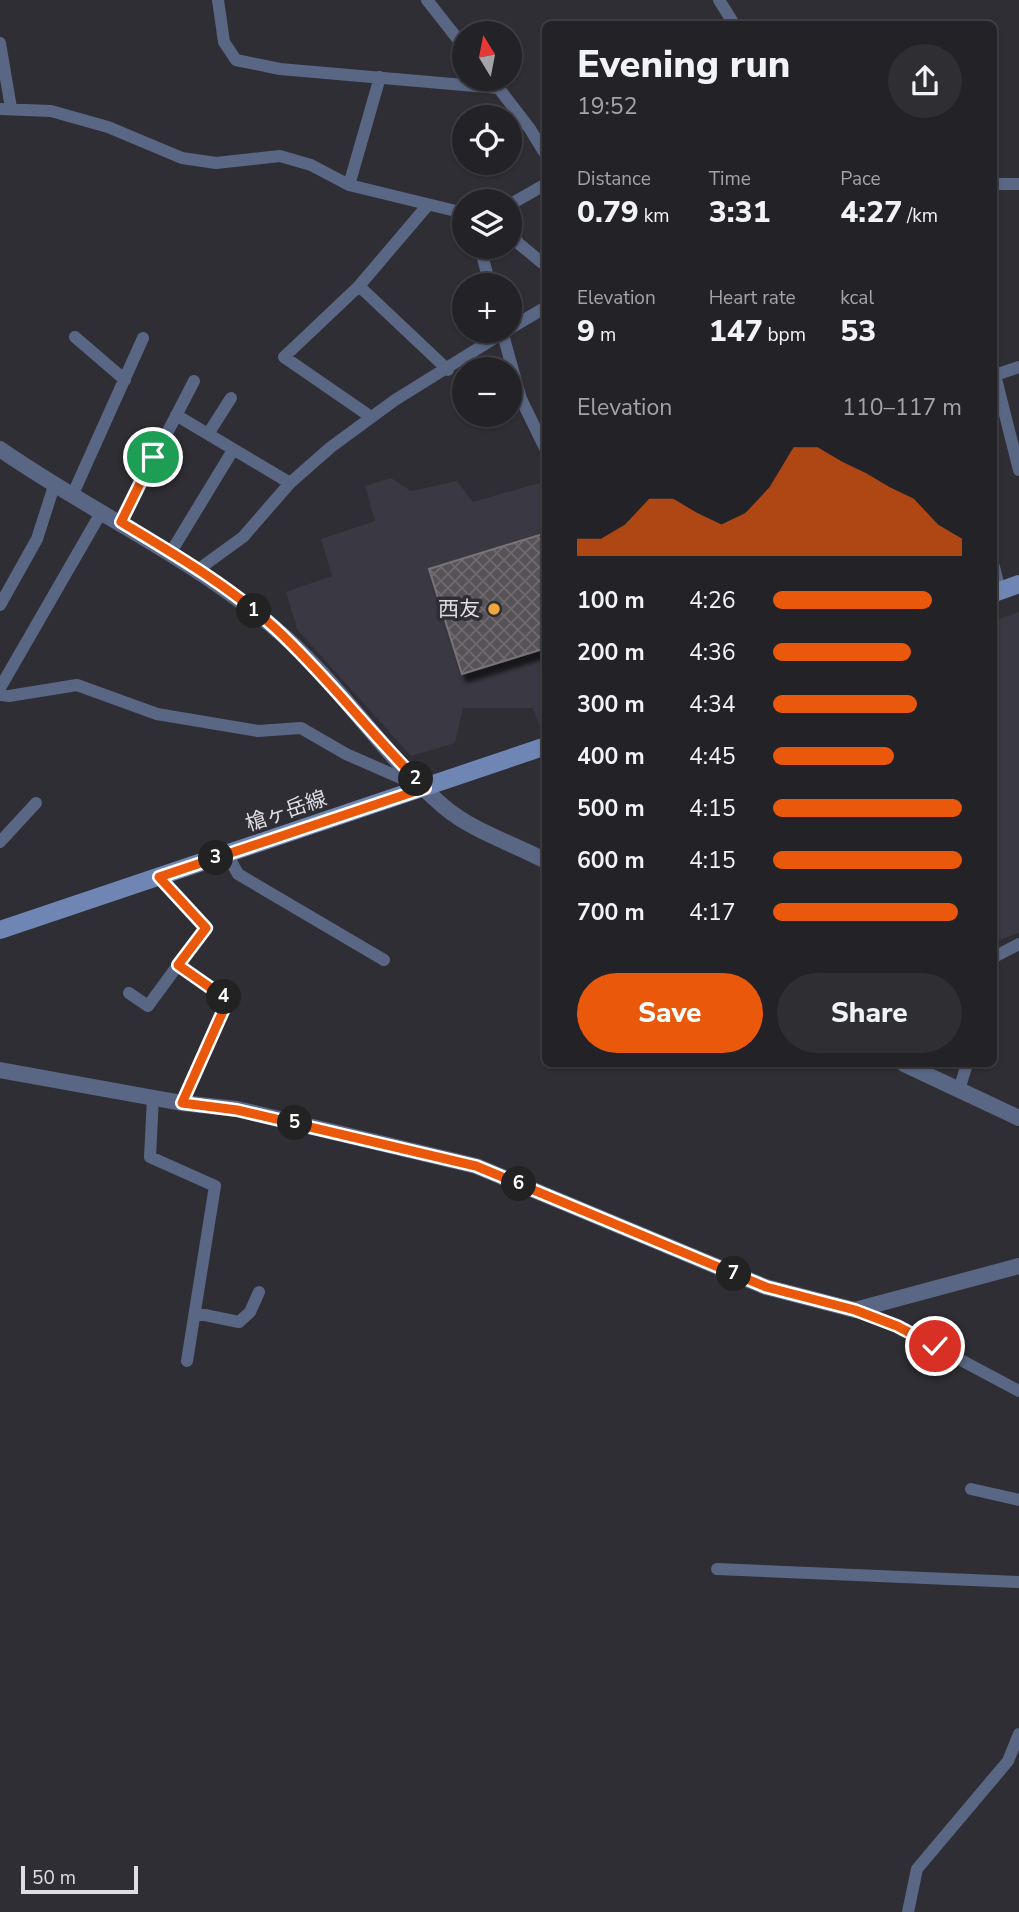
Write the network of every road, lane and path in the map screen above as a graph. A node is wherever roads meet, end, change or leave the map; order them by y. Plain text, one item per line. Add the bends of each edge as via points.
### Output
1 (218, 0) edge
2 (427, 0) edge
3 (719, 0) edge
4 (732, 21) edge
5 (452, 32) edge
6 (0, 43) edge
7 (380, 77) junction
8 (452, 81) edge
9 (501, 91) edge
10 (6, 108) edge
11 (542, 148) edge
12 (997, 184) edge
13 (1019, 184) edge
14 (349, 185) junction
15 (542, 186) edge
16 (522, 198) edge
17 (428, 206) junction
18 (452, 211) edge
19 (522, 246) edge
20 (542, 263) edge
21 (359, 286) junction
22 (542, 309) edge
23 (522, 321) edge
24 (75, 337) dead end
25 (143, 338) dead end
26 (487, 343) edge
27 (508, 343) edge
28 (1019, 367) edge
29 (448, 370) junction
30 (997, 374) edge
31 (125, 380) junction
32 (194, 381) dead end
33 (997, 382) edge
34 (231, 398) dead end
35 (176, 415) junction
36 (371, 418) junction
37 (208, 434) junction
38 (542, 442) edge
39 (1016, 448) edge
40 (0, 449) edge
41 (233, 450) junction
42 (1019, 470) edge
43 (290, 484) junction
44 (54, 486) junction
45 (72, 496) junction
46 (102, 511) junction
47 (121, 522) junction
48 (171, 552) junction
49 (199, 569) junction
50 (1019, 584) edge
51 (997, 592) edge
52 (0, 605) edge
53 (0, 688) edge
54 (0, 695) edge
55 (542, 747) edge
56 (425, 788) junction
57 (36, 803) dead end
58 (0, 842) edge
59 (227, 855) junction
60 (542, 859) edge
61 (159, 877) junction
62 (2, 925) edge
63 (1019, 944) edge
64 (997, 955) edge
65 (384, 960) dead end
66 (178, 965) junction
67 (129, 993) dead end
68 (910, 1067) edge
69 (966, 1067) edge
70 (0, 1070) edge
71 (959, 1090) junction
72 (153, 1098) junction
73 (182, 1103) junction
74 (1019, 1118) edge
75 (1019, 1266) edge
76 (259, 1292) dead end
77 (855, 1310) junction
78 (195, 1313) junction
79 (187, 1361) dead end
80 (1019, 1391) edge
81 (971, 1489) dead end
82 (1019, 1500) edge
83 (717, 1569) dead end
84 (1019, 1583) edge
85 (1019, 1734) edge
86 (908, 1912) edge

1 - 7 street via 224,42 236,60 280,69
2 - 5 street
3 - 4 street
6 - 10 street
7 - 8 street
7 - 14 street
9 - 11 street
10 - 14 street via 51,111 97,124 182,158 216,163 280,156 311,165
12 - 13 street
14 - 17 street
15 - 16 street
17 - 18 street
17 - 21 street
19 - 20 street
21 - 29 street
21 - 36 street via 284,357
22 - 23 street
24 - 31 street
25 - 31 street
26 - 29 street
27 - 38 street via 521,400
28 - 30 street
29 - 36 street
31 - 45 street
32 - 35 street
33 - 39 street
34 - 37 street
35 - 37 street
35 - 47 street
36 - 43 street
37 - 41 street
39 - 42 street
40 - 44 street
41 - 43 street
41 - 48 street
43 - 49 street via 243,537
44 - 45 street
44 - 52 street via 37,539
45 - 46 street
46 - 47 street
46 - 53 street
47 - 48 street
48 - 49 street
49 - 56 street via 273,626
50 - 51 main road
54 - 56 street via 77,685 157,714 258,731 301,729 383,772
55 - 56 main road, 槍ヶ岳線
56 - 59 main road, 槍ヶ岳線
56 - 60 street via 470,824
57 - 58 street
59 - 61 main road, 槍ヶ岳線
59 - 65 street via 238,874
61 - 62 main road, 槍ヶ岳線
61 - 66 street via 206,928
63 - 64 street
66 - 67 street via 148,1006
66 - 73 street via 228,1000
68 - 71 street
69 - 71 street
70 - 72 street
71 - 74 street
72 - 73 street
72 - 78 street via 150,1157 215,1185
73 - 77 street via 237,1110 476,1166 766,1287
75 - 77 street
76 - 78 street via 250,1312 239,1322
77 - 80 street via 897,1326
78 - 79 street
81 - 82 street
83 - 84 street
85 - 86 street via 1008,1761 917,1869

